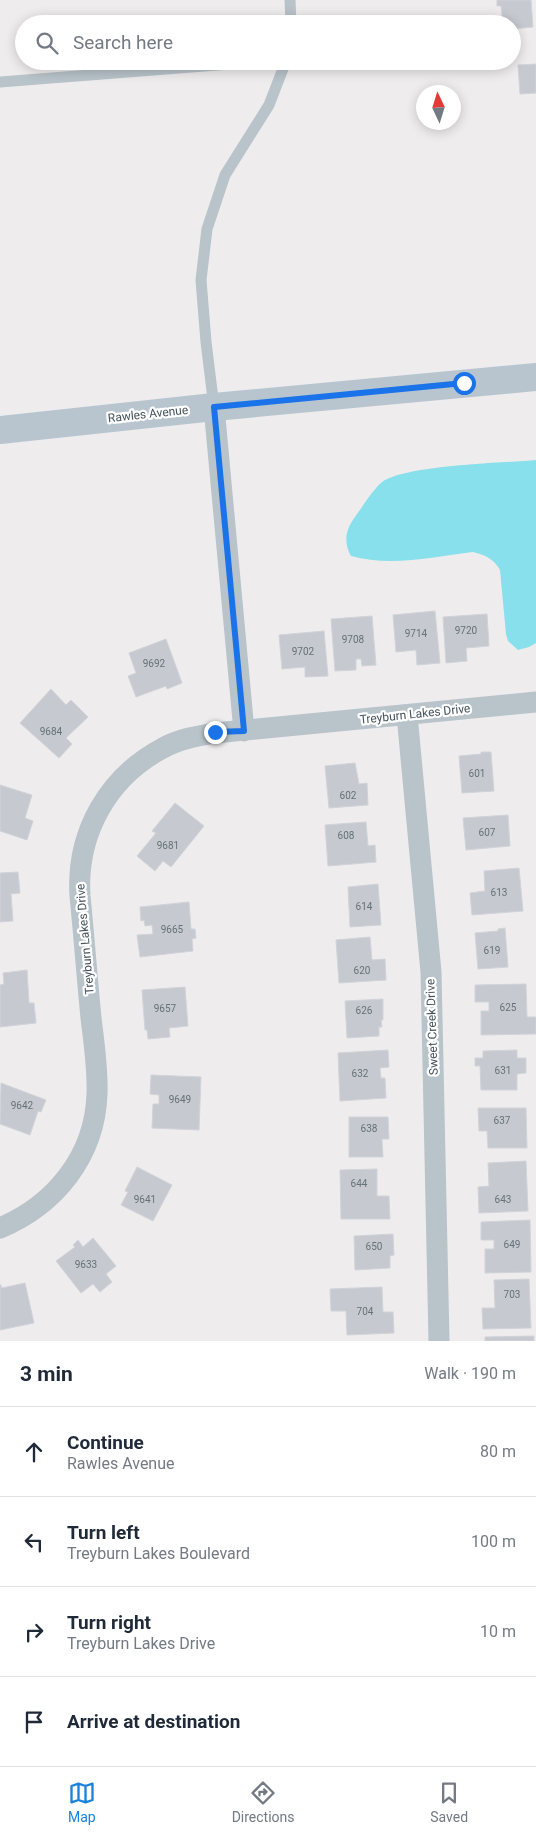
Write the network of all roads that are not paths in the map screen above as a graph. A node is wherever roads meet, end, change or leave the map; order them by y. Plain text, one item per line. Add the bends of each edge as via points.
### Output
1 (290, 0) edge
2 (291, 15) edge
3 (154, 70) edge
4 (283, 70) edge
5 (0, 82) edge
6 (536, 377) edge
7 (214, 407) junction
8 (0, 430) edge
9 (536, 702) edge
10 (407, 715) junction
11 (244, 731) junction
12 (0, 1228) edge
13 (439, 1341) edge

1 - 2 lane
3 - 5 lane
4 - 7 lane via 269,105 225,175 207,229 201,280
6 - 7 street, Rawles Avenue
7 - 8 street, Rawles Avenue
7 - 11 street
9 - 10 street, Treyburn Lakes Drive
10 - 11 street, Treyburn Lakes Drive
10 - 13 street, Sweet Creek Drive via 431,972
11 - 12 street, Treyburn Lakes Drive via 215,732 184,739 147,756 116,784 94,818 81,856 79,885 97,1078 94,1119 80,1158 67,1178 33,1212

